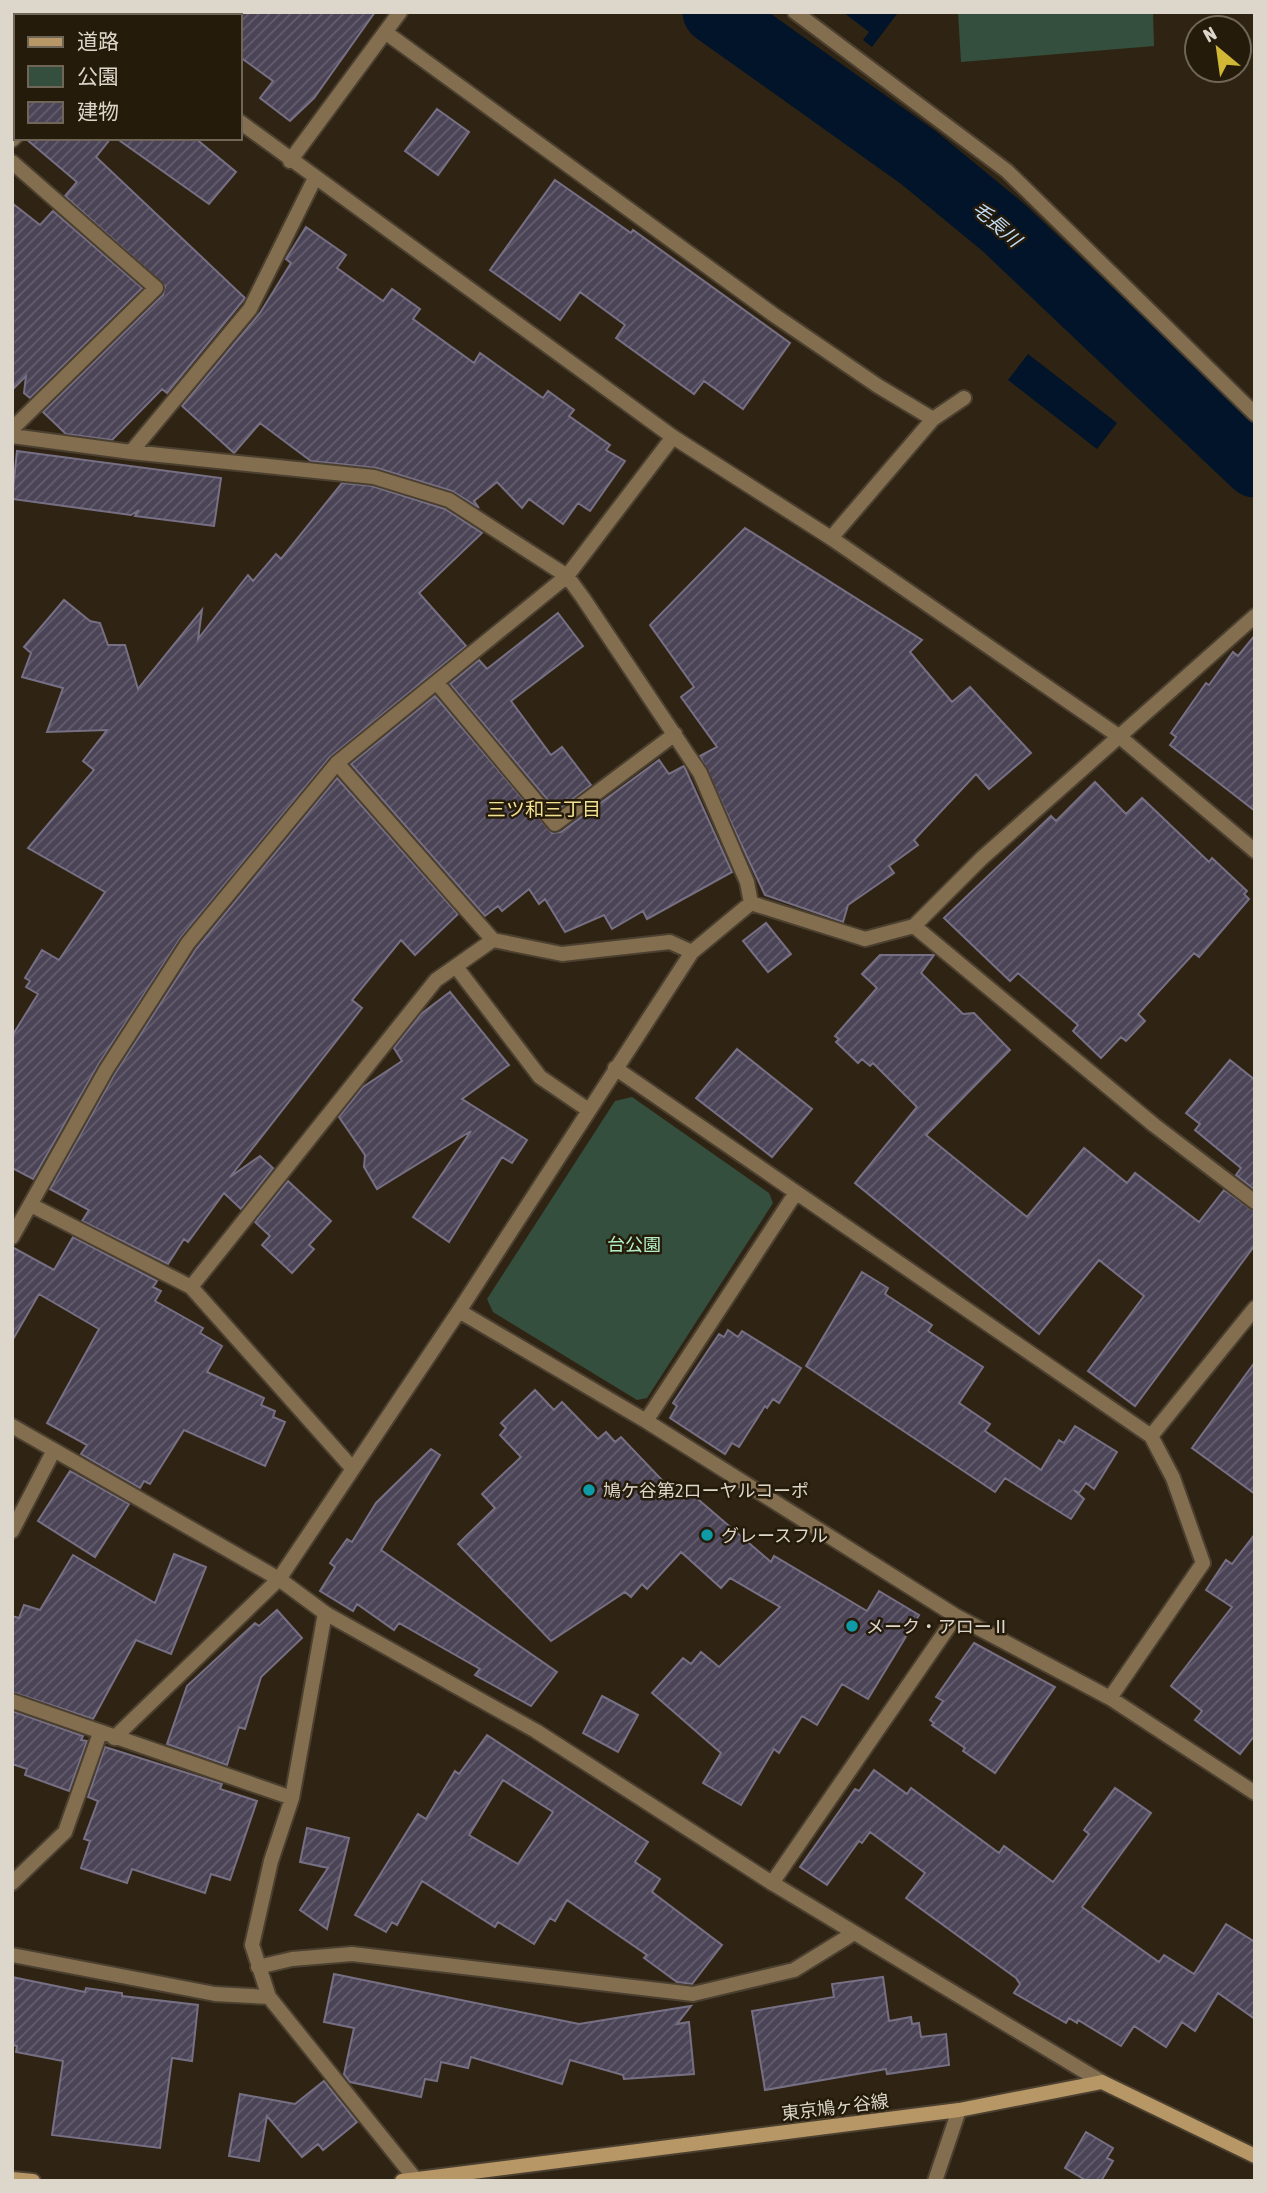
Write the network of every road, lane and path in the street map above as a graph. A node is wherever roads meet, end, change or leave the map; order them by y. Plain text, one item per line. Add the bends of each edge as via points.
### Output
1 (400, 12) edge
2 (795, 12) edge
3 (385, 32) junction
4 (242, 124) edge
5 (290, 161) junction
6 (12, 162) edge
7 (315, 178) junction
8 (964, 397) dead end
9 (1255, 414) edge
10 (933, 419) junction
11 (12, 429) edge
12 (12, 436) edge
13 (673, 437) junction
14 (131, 452) junction
15 (831, 538) junction
16 (567, 576) junction
17 (1255, 616) edge
18 (437, 683) junction
19 (675, 734) junction
20 (1120, 737) junction
21 (337, 763) junction
22 (1255, 851) edge
23 (751, 903) junction
24 (914, 926) junction
25 (492, 940) junction
26 (692, 952) junction
27 (457, 968) junction
28 (615, 1068) junction
29 (587, 1109) junction
30 (795, 1194) junction
31 (1255, 1202) edge
32 (31, 1205) junction
33 (12, 1237) edge
34 (191, 1286) junction
35 (1255, 1308) edge
36 (459, 1311) junction
37 (646, 1421) junction
38 (12, 1426) edge
39 (1151, 1436) junction
40 (53, 1452) junction
41 (353, 1469) junction
42 (12, 1531) edge
43 (279, 1579) junction
44 (325, 1613) junction
45 (956, 1616) junction
46 (1110, 1698) junction
47 (12, 1701) edge
48 (107, 1736) junction
49 (1255, 1793) edge
50 (292, 1798) junction
51 (12, 1883) edge
52 (772, 1883) junction
53 (854, 1933) junction
54 (12, 1955) edge
55 (258, 1967) junction
56 (269, 1997) junction
57 (1102, 2082) junction
58 (959, 2110) junction
59 (1255, 2156) edge
60 (12, 2179) edge
61 (412, 2180) edge
62 (33, 2181) edge
63 (935, 2181) edge

1 - 3 street
2 - 9 street via 1007,172
3 - 5 street
3 - 10 street via 774,315
4 - 5 street
5 - 7 street
6 - 11 street via 156,288
7 - 13 street
7 - 14 street via 250,309
8 - 10 street
10 - 15 street
12 - 14 street
13 - 15 street
13 - 16 street
14 - 16 street via 374,477 449,500
15 - 20 street
16 - 18 street
16 - 19 street
17 - 20 street
18 - 19 street via 555,824
18 - 21 street
19 - 23 street via 700,773 747,883
20 - 22 street
20 - 24 street
21 - 25 street
21 - 32 street via 188,943 106,1070
23 - 24 street via 866,939
23 - 26 street
24 - 31 street via 1154,1125
25 - 26 street via 562,954 670,942
25 - 27 street
26 - 28 street
27 - 29 street via 540,1077
27 - 34 street via 436,981
28 - 29 street
28 - 30 street
29 - 36 street
30 - 37 street
30 - 39 street
32 - 33 street
32 - 34 street
34 - 41 street
35 - 39 street
36 - 37 street
36 - 41 street
37 - 45 street
38 - 40 street
39 - 46 street via 1173,1478 1203,1563
40 - 42 street
40 - 43 street
41 - 43 street
43 - 44 street
43 - 48 street
44 - 50 street
44 - 52 street via 536,1731
45 - 46 street
45 - 52 street
46 - 49 street
47 - 48 street
48 - 50 street
48 - 51 street via 65,1832
50 - 55 street via 271,1861 252,1945
52 - 53 street
53 - 55 street via 794,1969 694,1994 352,1954
53 - 57 street
54 - 56 street via 215,1994
55 - 56 street
56 - 61 street
57 - 58 main road, 東京鳩ヶ谷線
57 - 59 main road
58 - 61 main road, 東京鳩ヶ谷線
58 - 63 street
60 - 62 main road

